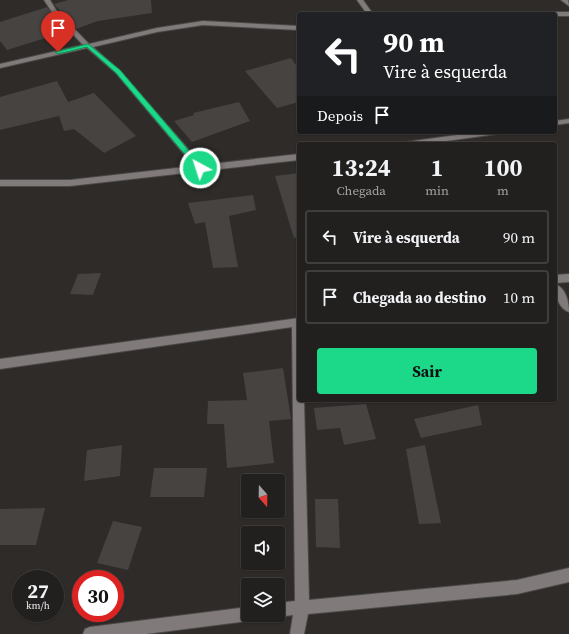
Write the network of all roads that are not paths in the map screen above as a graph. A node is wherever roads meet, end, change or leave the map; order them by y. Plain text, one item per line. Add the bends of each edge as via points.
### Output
1 (47, 0) edge
2 (360, 0) edge
3 (564, 0) edge
4 (569, 4) edge
5 (369, 12) edge
6 (557, 14) edge
7 (569, 14) edge
8 (297, 28) edge
9 (88, 46) junction
10 (0, 66) edge
11 (569, 121) edge
12 (557, 124) edge
13 (482, 134) edge
14 (453, 138) edge
15 (422, 142) edge
16 (297, 157) edge
17 (200, 168) junction
18 (0, 183) edge
19 (569, 278) edge
20 (557, 279) edge
21 (557, 291) edge
22 (569, 308) edge
23 (297, 322) edge
24 (0, 364) edge
25 (299, 402) edge
26 (569, 575) edge
27 (302, 607) junction
28 (285, 609) edge
29 (241, 615) edge
30 (90, 634) edge
31 (297, 634) edge

1 - 9 street via 54,11
2 - 5 street
3 - 4 street
6 - 7 street
8 - 9 street via 203,23 156,30
9 - 10 street
9 - 17 street via 118,72
11 - 12 street
13 - 14 street
14 - 15 street
16 - 17 street
17 - 18 street via 70,183
19 - 20 street
21 - 22 street
23 - 24 street
25 - 27 street
26 - 27 street via 517,587
27 - 28 street
27 - 31 street
29 - 30 street

